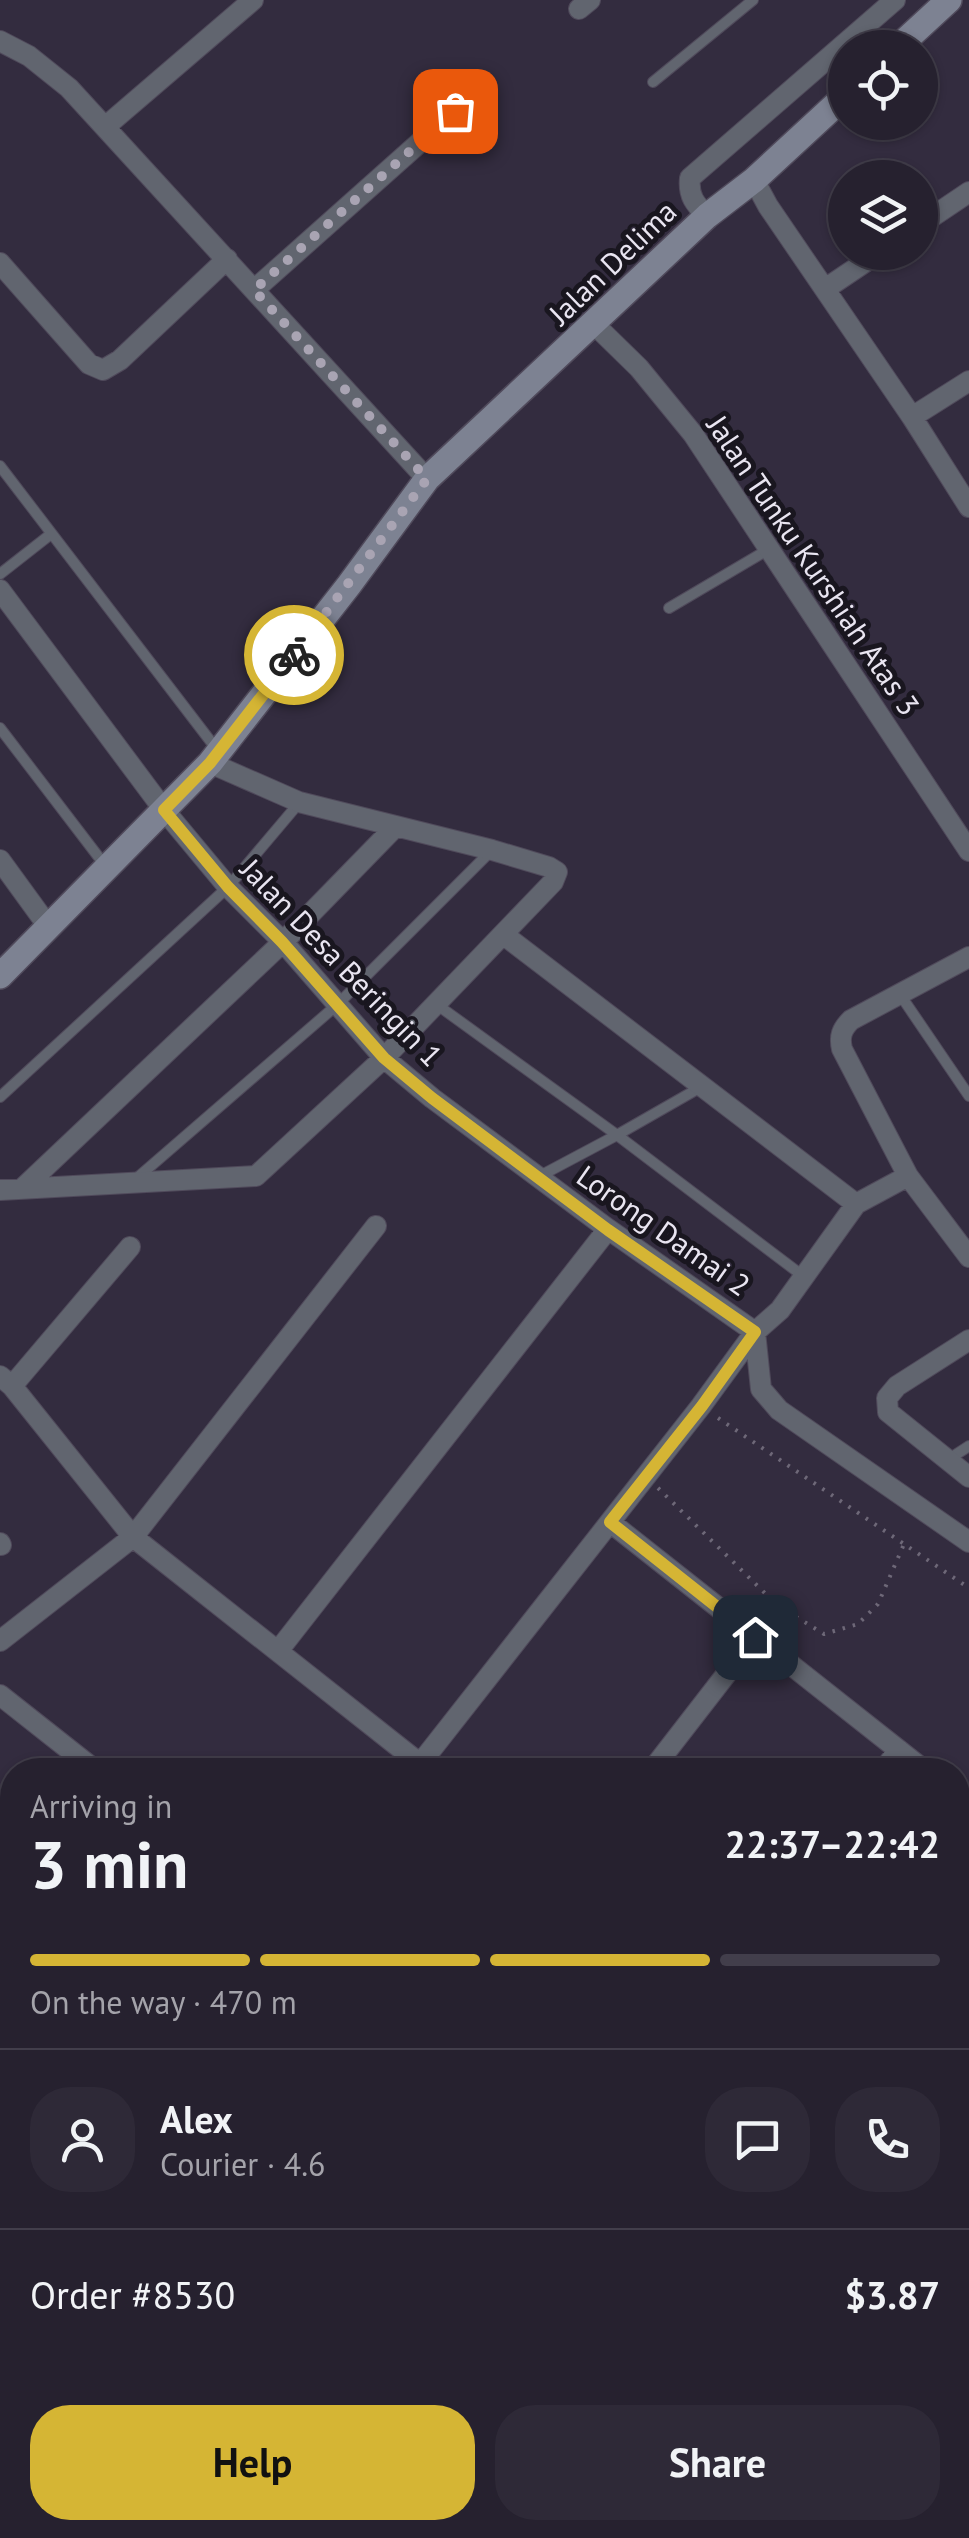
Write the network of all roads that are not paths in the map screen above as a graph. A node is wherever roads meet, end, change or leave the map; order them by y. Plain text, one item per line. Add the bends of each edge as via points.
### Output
1 (253, 0) edge
2 (753, 0) edge
3 (895, 0) edge
4 (949, 0) edge
5 (916, 30) edge
6 (0, 40) edge
7 (653, 82) dead end
8 (455, 111) dead end
9 (828, 112) edge
10 (105, 127) junction
11 (754, 180) junction
12 (969, 192) edge
13 (938, 213) edge
14 (707, 216) junction
15 (227, 259) junction
16 (0, 262) edge
17 (854, 270) edge
18 (826, 289) junction
19 (254, 290) junction
20 (594, 324) junction
21 (969, 381) edge
22 (912, 417) junction
23 (0, 466) edge
24 (427, 479) junction
25 (969, 506) edge
26 (52, 534) junction
27 (768, 549) junction
28 (0, 574) edge
29 (0, 590) edge
30 (669, 608) dead end
31 (0, 728) edge
32 (214, 757) junction
33 (299, 802) junction
34 (164, 810) junction
35 (396, 826) junction
36 (492, 850) junction
37 (969, 852) edge
38 (0, 860) edge
39 (107, 869) junction
40 (228, 887) junction
41 (48, 926) junction
42 (504, 935) junction
43 (282, 942) junction
44 (969, 958) edge
45 (0, 976) edge
46 (899, 993) junction
47 (338, 1004) junction
48 (436, 1004) junction
49 (384, 1058) junction
50 (702, 1086) junction
51 (969, 1096) edge
52 (0, 1097) edge
53 (617, 1136) junction
54 (908, 1176) junction
55 (538, 1177) junction
56 (132, 1182) junction
57 (23, 1188) junction
58 (0, 1190) edge
59 (856, 1204) junction
60 (376, 1226) dead end
61 (608, 1230) junction
62 (130, 1246) dead end
63 (969, 1257) edge
64 (803, 1276) junction
65 (755, 1332) junction
66 (969, 1340) edge
67 (6, 1381) edge
68 (969, 1446) edge
69 (947, 1460) junction
70 (969, 1477) edge
71 (610, 1522) junction
72 (133, 1537) junction
73 (969, 1542) edge
74 (755, 1637) junction
75 (0, 1641) edge
76 (278, 1652) junction
77 (0, 1695) edge
78 (899, 1750) junction
79 (80, 1758) edge
80 (413, 1758) edge
81 (431, 1758) edge
82 (661, 1758) edge
83 (893, 1758) edge
84 (909, 1758) edge

1 - 10 street
2 - 7 lane
3 - 14 street via 690,178 693,202
4 - 5 main road
6 - 10 street via 70,88
8 - 19 street
9 - 11 main road, Jalan Delima
10 - 15 street
11 - 14 main road, Jalan Delima
11 - 18 street
12 - 13 street
14 - 20 main road, Jalan Delima
15 - 16 street via 103,370 89,364
15 - 19 street
17 - 18 street
18 - 22 street
19 - 24 street
20 - 24 main road, Jalan Delima
20 - 27 street, Jalan Tunku Kurshiah Atas 3 via 693,434
21 - 22 street
22 - 25 street
23 - 26 lane
24 - 32 main road, Jalan Delima
26 - 28 lane
26 - 32 lane
27 - 30 lane
27 - 37 street, Jalan Tunku Kurshiah Atas 3
29 - 34 street, Jalan Desa Beringin 1
31 - 39 lane
32 - 33 street
32 - 34 main road, Jalan Delima
33 - 35 street
33 - 40 lane
34 - 39 main road, Jalan Delima
34 - 40 street, Jalan Desa Beringin 1
35 - 36 street
35 - 43 street
36 - 42 street via 557,872
36 - 47 lane
38 - 41 street
39 - 41 main road, Jalan Delima
40 - 43 street, Jalan Desa Beringin 1
40 - 52 lane
41 - 45 main road, Jalan Delima
42 - 48 street
42 - 50 street
43 - 47 street, Jalan Desa Beringin 1
43 - 57 street
44 - 46 street
46 - 51 lane
46 - 54 street via 852,1020 840,1038
47 - 49 street, Jalan Desa Beringin 1
47 - 56 lane
48 - 49 street
48 - 53 lane
49 - 55 street, Jalan Desa Beringin 1
49 - 56 street via 256,1176
50 - 53 lane
50 - 59 street
53 - 55 lane
53 - 64 lane
54 - 59 street
54 - 63 street
55 - 61 street, Lorong Damai 2
56 - 57 street
57 - 58 street
59 - 64 street
60 - 72 street
61 - 65 street, Lorong Damai 2
61 - 76 street
62 - 67 street
64 - 65 street
65 - 71 street
65 - 73 street via 761,1389 779,1410
66 - 69 street via 886,1398 888,1412
67 - 72 street
68 - 69 lane
69 - 70 street
71 - 74 street
71 - 81 street
72 - 75 street
72 - 76 street
74 - 78 street
74 - 82 street
76 - 80 street
77 - 79 street
78 - 83 street
78 - 84 street

